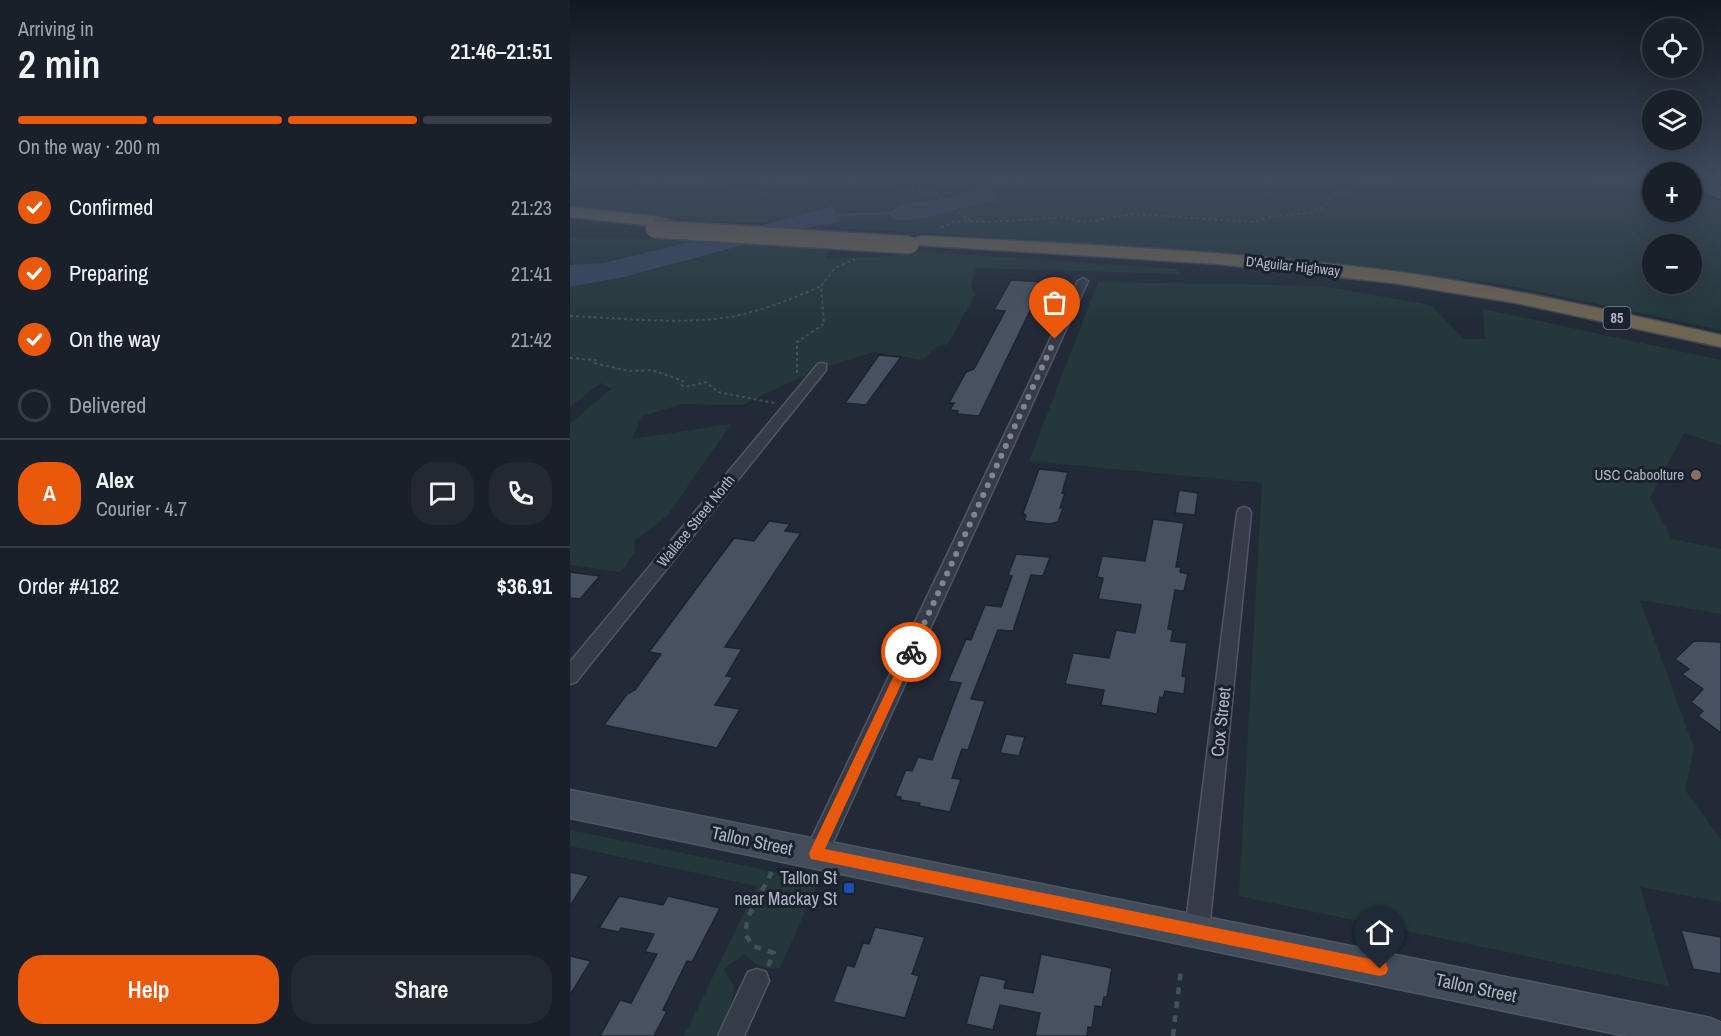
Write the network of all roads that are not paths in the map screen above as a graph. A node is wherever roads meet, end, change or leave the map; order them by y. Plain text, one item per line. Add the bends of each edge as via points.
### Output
1 (651, 226) edge
2 (661, 227) joint
3 (1083, 281) dead end
4 (1721, 341) edge
5 (822, 367) dead end
6 (1244, 513) dead end
7 (570, 676) edge
8 (570, 804) edge
9 (816, 854) junction
10 (1197, 931) junction
11 (757, 981) road end
12 (1656, 1030) edge
13 (731, 1036) edge
14 (1711, 1036) edge

1 - 2 highway, D'Aguilar Highway / 85
2 - 4 highway, D'Aguilar Highway / 85, bridge via 921,239 1267,268 1512,298
3 - 9 street
5 - 7 street, Wallace Street North
6 - 10 street, Cox Street
8 - 9 street, Tallon Street
9 - 10 street, Tallon Street
10 - 12 street, Tallon Street
11 - 13 street
12 - 14 street, Tallon Street

